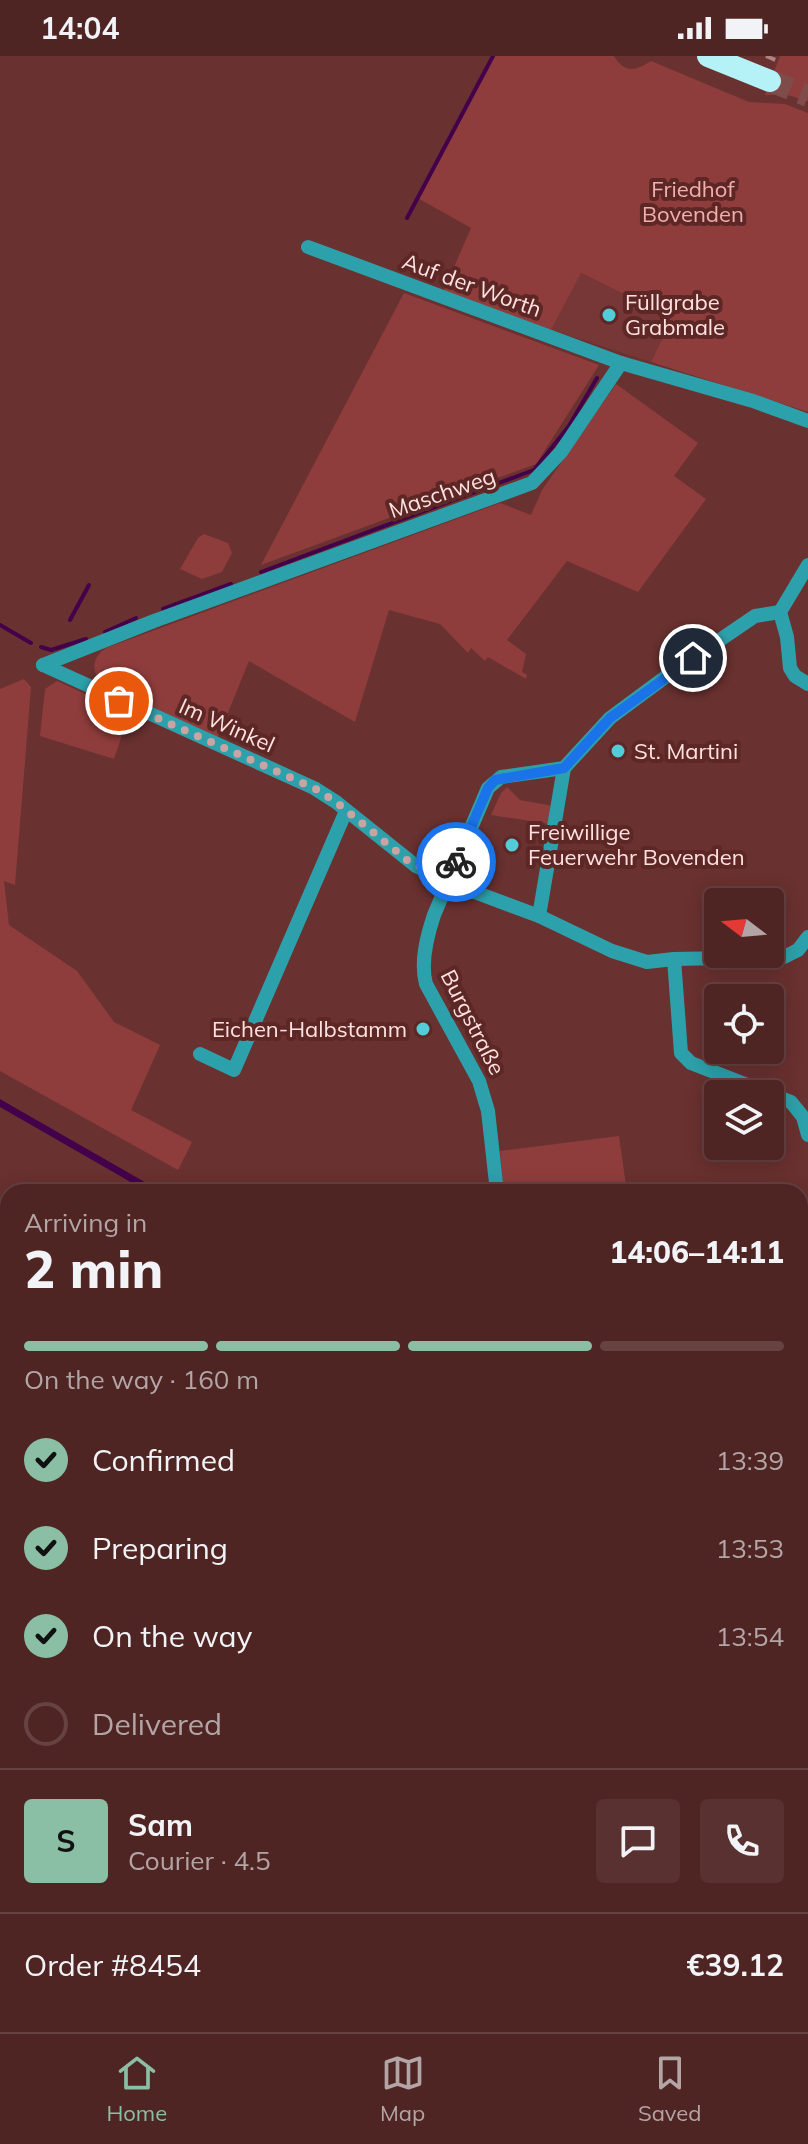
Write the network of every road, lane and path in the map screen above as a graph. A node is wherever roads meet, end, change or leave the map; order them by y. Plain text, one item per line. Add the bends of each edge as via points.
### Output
1 (708, 56) edge
2 (770, 81) tunnel mouth
3 (308, 247) dead end
4 (621, 363) junction
5 (808, 421) edge
6 (808, 565) edge
7 (780, 612) junction
8 (43, 665) joint
9 (808, 684) edge
10 (564, 768) junction
11 (346, 811) junction
12 (448, 882) junction
13 (539, 916) junction
14 (808, 937) edge
15 (674, 959) junction
16 (200, 1054) dead end
17 (808, 1135) edge
18 (496, 1184) edge

1 - 2 highway
3 - 4 street, Auf der Worth
4 - 5 street
4 - 8 street, Maschweg via 561,452 532,483
6 - 7 street
7 - 9 street via 790,668
7 - 10 street via 740,625 610,718
8 - 11 street, Im Winkel via 314,788
10 - 12 street, Burgstraße via 501,777 488,788
10 - 13 street
11 - 12 street, Im Winkel via 407,860
11 - 16 street via 234,1070
12 - 13 street, Im Winkel
12 - 18 street, Burgstraße via 431,924 423,974 485,1097
13 - 15 street, Im Winkel via 612,951 647,962
14 - 15 street, Im Winkel via 784,957
15 - 17 street via 681,1053 691,1063 791,1102

